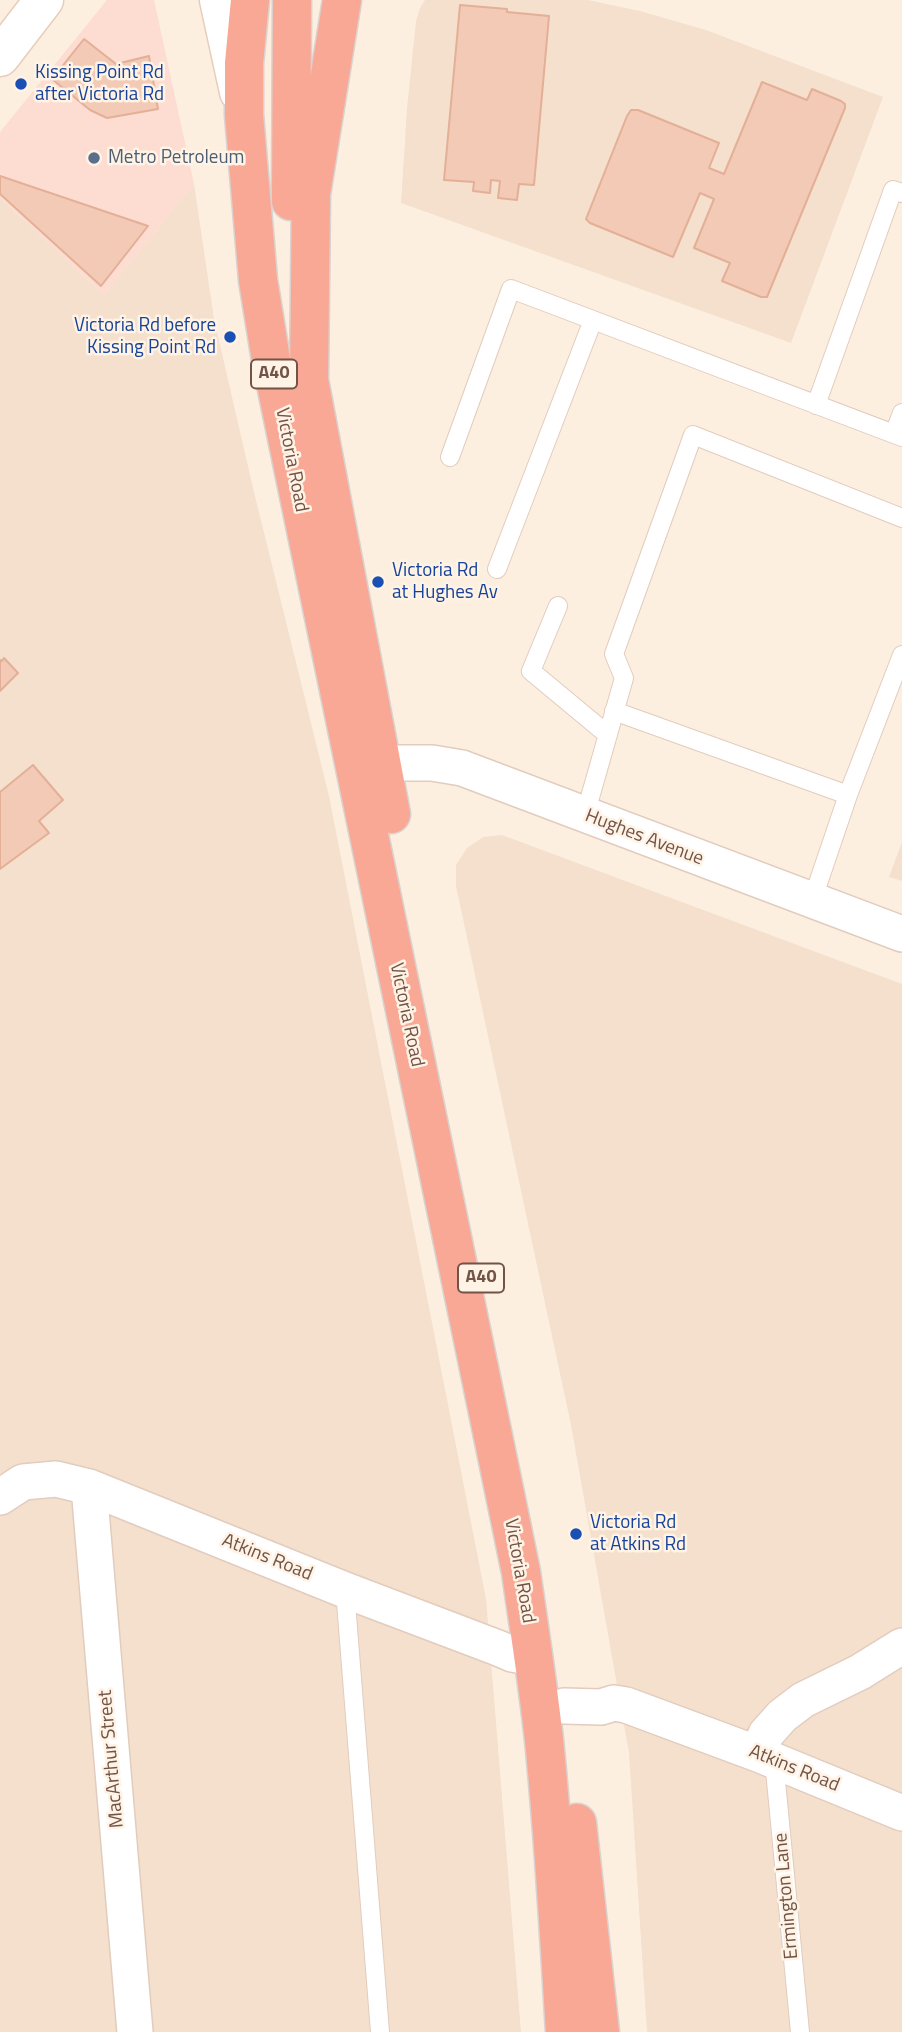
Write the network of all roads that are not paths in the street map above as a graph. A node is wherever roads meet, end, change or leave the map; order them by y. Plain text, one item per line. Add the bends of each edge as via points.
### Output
1 (44, 0) edge
2 (219, 0) edge
3 (250, 0) edge
4 (292, 0) edge
5 (342, 0) edge
6 (0, 57) edge
7 (244, 115) junction
8 (902, 193) edge
9 (593, 320) junction
10 (309, 380) junction
11 (816, 405) junction
12 (902, 413) edge
13 (898, 436) edge
14 (450, 457) dead end
15 (902, 518) edge
16 (497, 569) dead end
17 (558, 606) dead end
18 (902, 655) edge
19 (614, 711) junction
20 (608, 735) junction
21 (382, 763) junction
22 (848, 795) junction
23 (585, 816) junction
24 (813, 901) junction
25 (902, 934) edge
26 (89, 1487) junction
27 (0, 1497) edge
28 (345, 1590) junction
29 (902, 1646) edge
30 (534, 1658) junction
31 (564, 1706) junction
32 (766, 1757) junction
33 (902, 1813) edge
34 (135, 2032) edge
35 (380, 2032) edge
36 (565, 2032) edge
37 (600, 2032) edge
38 (800, 2032) edge

1 - 6 street
2 - 7 street
3 - 7 highway, Victoria Road / A40
4 - 10 highway via 292,269
5 - 10 highway, Victoria Road / A40 via 311,194
7 - 30 highway, Victoria Road / A40 via 258,280 271,360 521,1572
8 - 11 lane via 893,190
9 - 11 lane
9 - 14 lane via 512,289
9 - 16 lane
10 - 21 highway, Victoria Road / A40
11 - 13 lane
12 - 13 lane
15 - 19 lane via 693,435 614,654 624,678
17 - 20 lane via 531,671
18 - 22 lane
19 - 20 lane
19 - 22 lane
20 - 23 lane
21 - 23 street, Hughes Avenue via 462,768
21 - 31 highway, Victoria Road / A40
22 - 24 lane
23 - 24 street, Hughes Avenue
24 - 25 street, Hughes Avenue
26 - 27 street, Atkins Road via 56,1479 23,1482
26 - 28 street, Atkins Road
26 - 34 street, MacArthur Street
28 - 30 street, Atkins Road via 512,1654
28 - 35 lane
29 - 32 street via 782,1716 766,1734
30 - 36 highway, Victoria Road / A40
31 - 32 street, Atkins Road via 626,1705
31 - 37 highway, Victoria Road / A40
32 - 33 street, Atkins Road
32 - 38 lane, Ermington Lane

